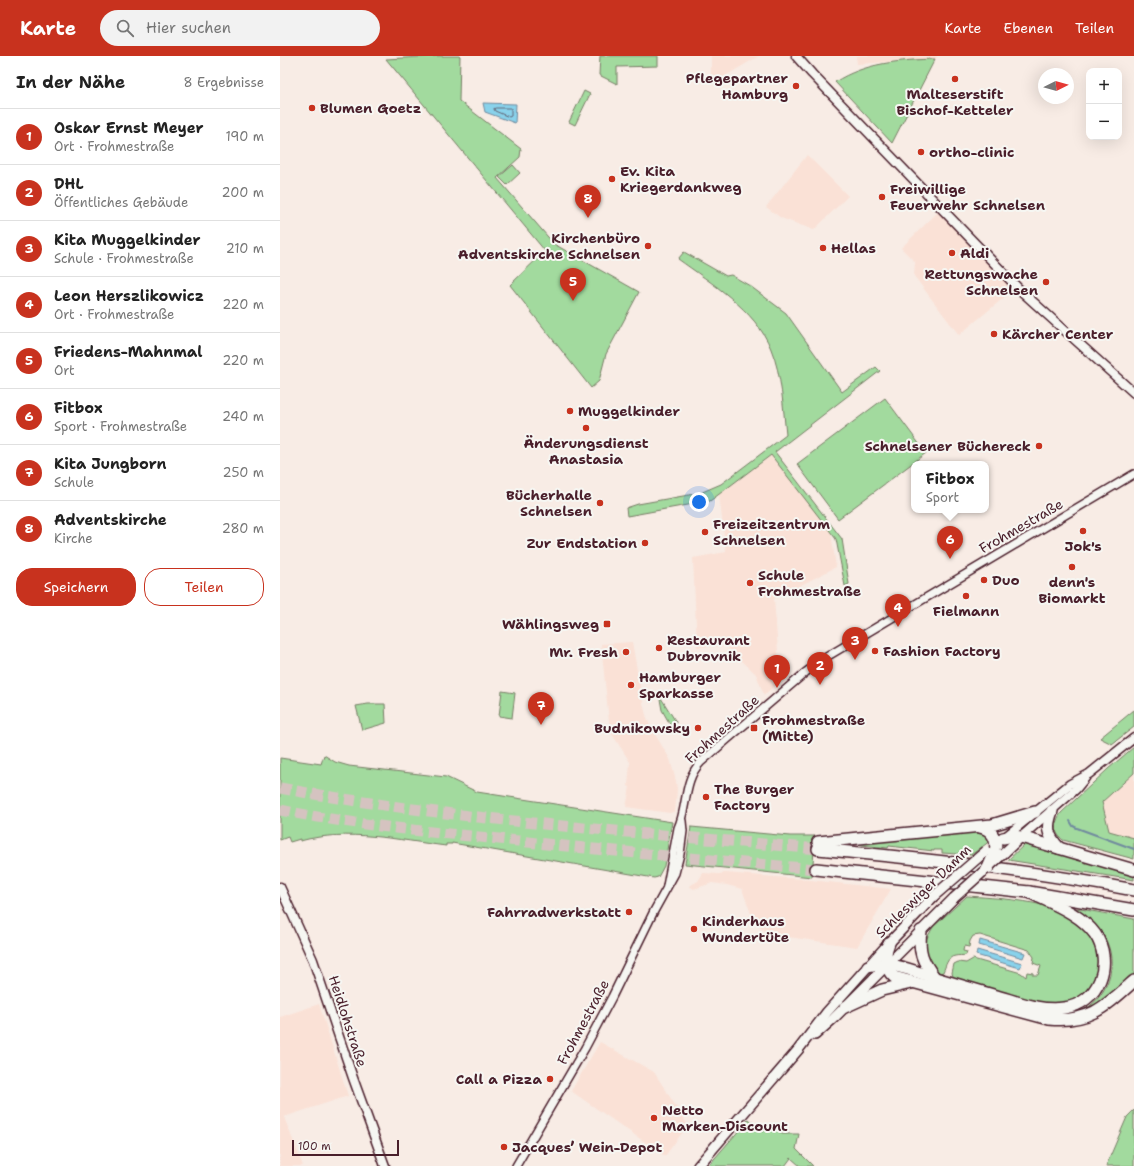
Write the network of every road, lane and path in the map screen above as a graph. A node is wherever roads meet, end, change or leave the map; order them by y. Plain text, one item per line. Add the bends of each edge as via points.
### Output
1 (796, 56) edge
2 (1134, 393) edge
3 (1134, 474) edge
4 (1134, 738) edge
5 (1089, 774) junction
6 (1052, 811) junction
7 (1035, 812) junction
8 (980, 827) junction
9 (1021, 837) junction
10 (997, 847) junction
11 (1059, 848) junction
12 (988, 868) joint
13 (816, 869) tunnel mouth
14 (1134, 870) edge
15 (280, 887) edge
16 (1134, 890) edge
17 (1029, 892) junction
18 (1134, 910) edge
19 (921, 931) junction
20 (889, 942) junction
21 (887, 965) junction
22 (868, 966) junction
23 (935, 978) junction
24 (1134, 981) edge
25 (913, 982) junction
26 (845, 1007) junction
27 (798, 1050) junction
28 (385, 1166) edge
29 (516, 1166) edge
30 (698, 1166) edge

1 - 2 main road via 1020,290
3 - 29 street, Frohmestraße via 843,646 806,672 698,765 688,785 667,886 585,1048
4 - 5 main road, Schleswiger Damm
5 - 6 main road, Schleswiger Damm
5 - 7 main road, Schleswiger Damm via 1070,784
6 - 9 main road, Schleswiger Damm
6 - 11 highway via 1048,830 1051,839
7 - 8 highway via 999,824
7 - 10 main road, Schleswiger Damm
8 - 10 highway via 989,831
8 - 16 highway via 818,845 1030,873
9 - 10 main road, Schleswiger Damm
9 - 10 highway via 1012,836
9 - 11 highway
10 - 12 highway, bridge
10 - 20 main road, Schleswiger Damm, bridge via 934,896
11 - 14 highway
12 - 19 main road, Schleswiger Damm, bridge
13 - 17 highway
15 - 28 main road, Heidlohstraße via 313,960
17 - 18 highway
17 - 23 highway via 1074,915 1091,929 1098,939 1103,955 1103,973 1088,998 1066,1008 1047,1009
19 - 21 main road, Schleswiger Damm
19 - 23 highway via 922,958
20 - 21 highway via 886,951
20 - 22 main road, Schleswiger Damm
21 - 22 highway
21 - 23 highway
21 - 25 highway via 894,977
21 - 26 main road, Schleswiger Damm
22 - 27 main road, Schleswiger Damm via 827,1012
24 - 25 highway via 1099,1010 1085,1016 1063,1020 1041,1017
25 - 26 highway via 882,990
26 - 27 main road, Schleswiger Damm
27 - 30 main road, Schleswiger Damm

